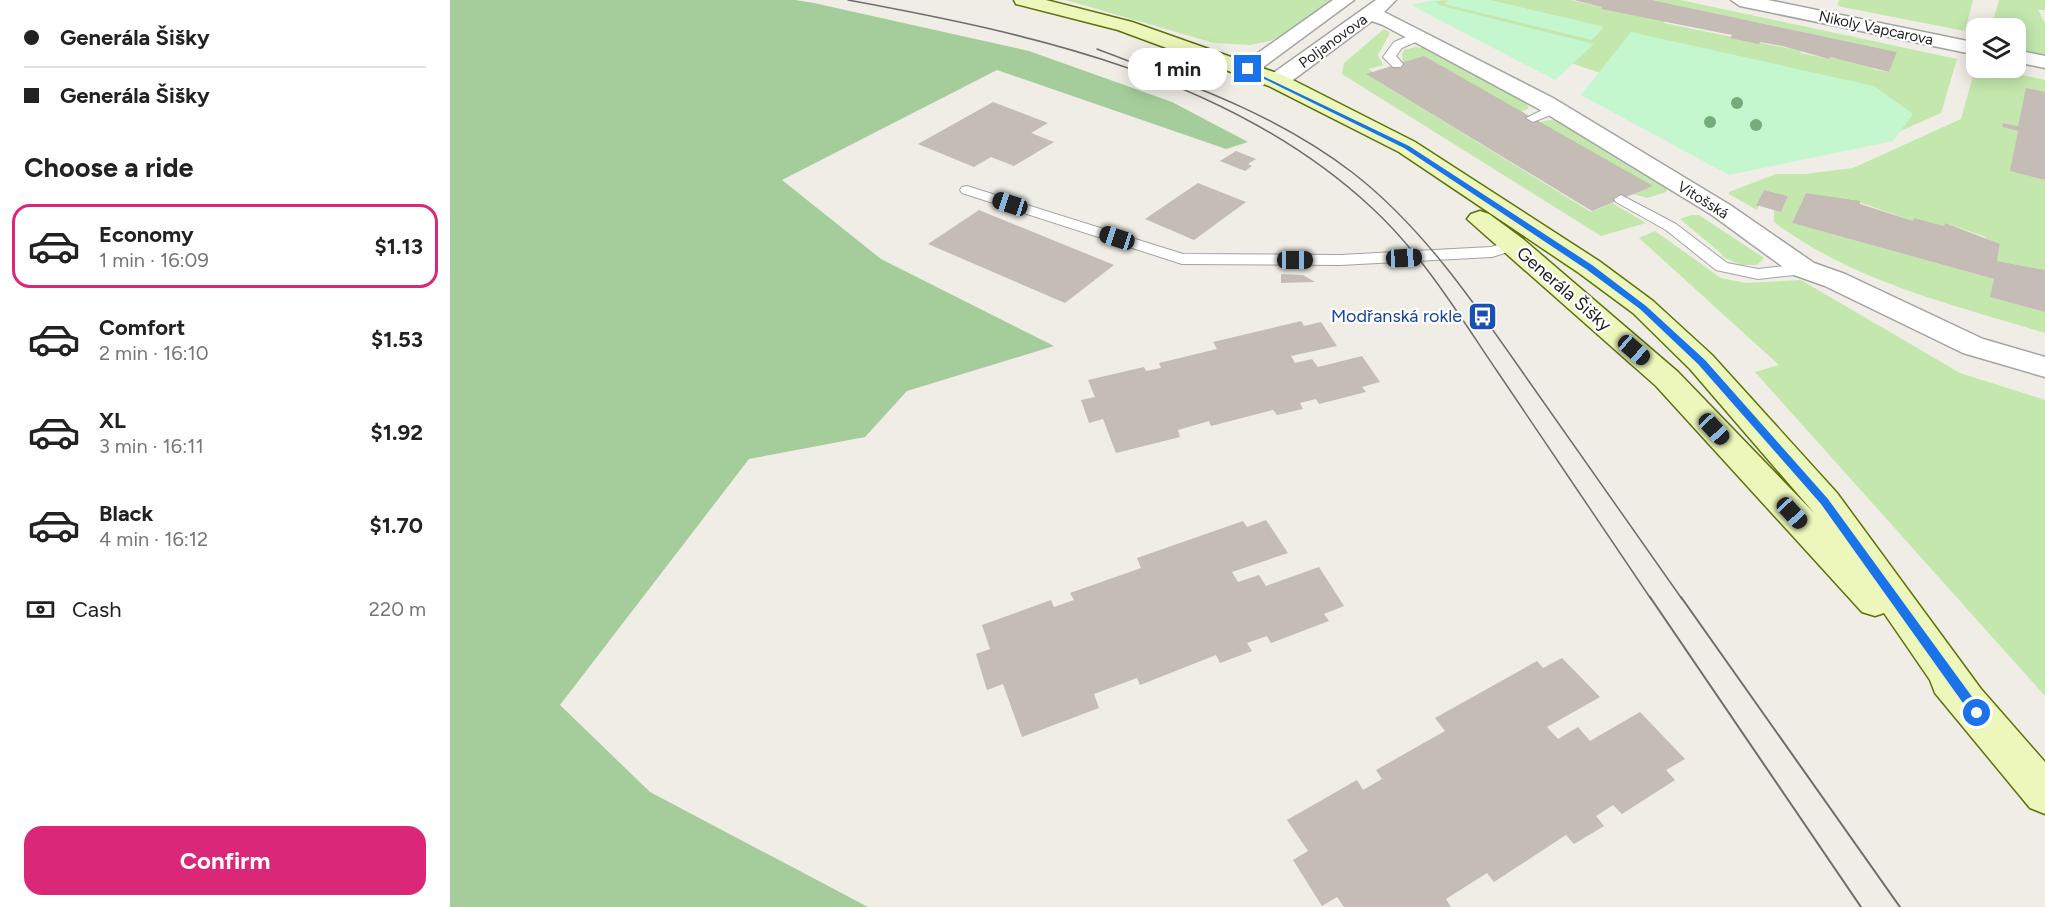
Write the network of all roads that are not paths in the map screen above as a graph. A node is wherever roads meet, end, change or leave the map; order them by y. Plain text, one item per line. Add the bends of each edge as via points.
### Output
1 (1023, 0) edge
2 (1345, 0) edge
3 (1740, 0) edge
4 (1805, 6) edge
5 (1379, 7) edge
6 (1418, 36) junction
7 (1966, 46) edge
8 (2026, 58) edge
9 (2045, 62) edge
10 (1397, 64) dead end
11 (1248, 69) junction
12 (1277, 81) junction
13 (1309, 98) junction
14 (967, 190) dead end
15 (1621, 200) dead end
16 (1514, 245) junction
17 (1804, 269) junction
18 (2045, 367) edge
19 (1964, 696) junction
20 (2045, 794) edge

1 - 11 main road, Generála Šišky via 1125,26
2 - 11 street, Poljanovova
3 - 4 street, Nikoly Vapcarova
4 - 7 street, Nikoly Vapcarova
5 - 6 street, Vitošská
5 - 12 street, Poljanovova
6 - 10 lane via 1398,45 1389,57
6 - 17 street, Vitošská via 1543,114 1721,210
8 - 9 street
11 - 12 main road, Generála Šišky
12 - 13 main road, Generála Šišky
13 - 16 main road, Generála Šišky via 1420,173
13 - 19 main road, Generála Šišky via 1407,147 1589,267 1643,308 1701,362 1825,502
14 - 16 lane via 1182,259 1340,261 1491,252
15 - 17 lane via 1671,227 1722,267 1758,274
16 - 19 main road, Generála Šišky via 1667,379
17 - 18 street, Vitošská via 1973,346
19 - 20 main road, Generála Šišky

